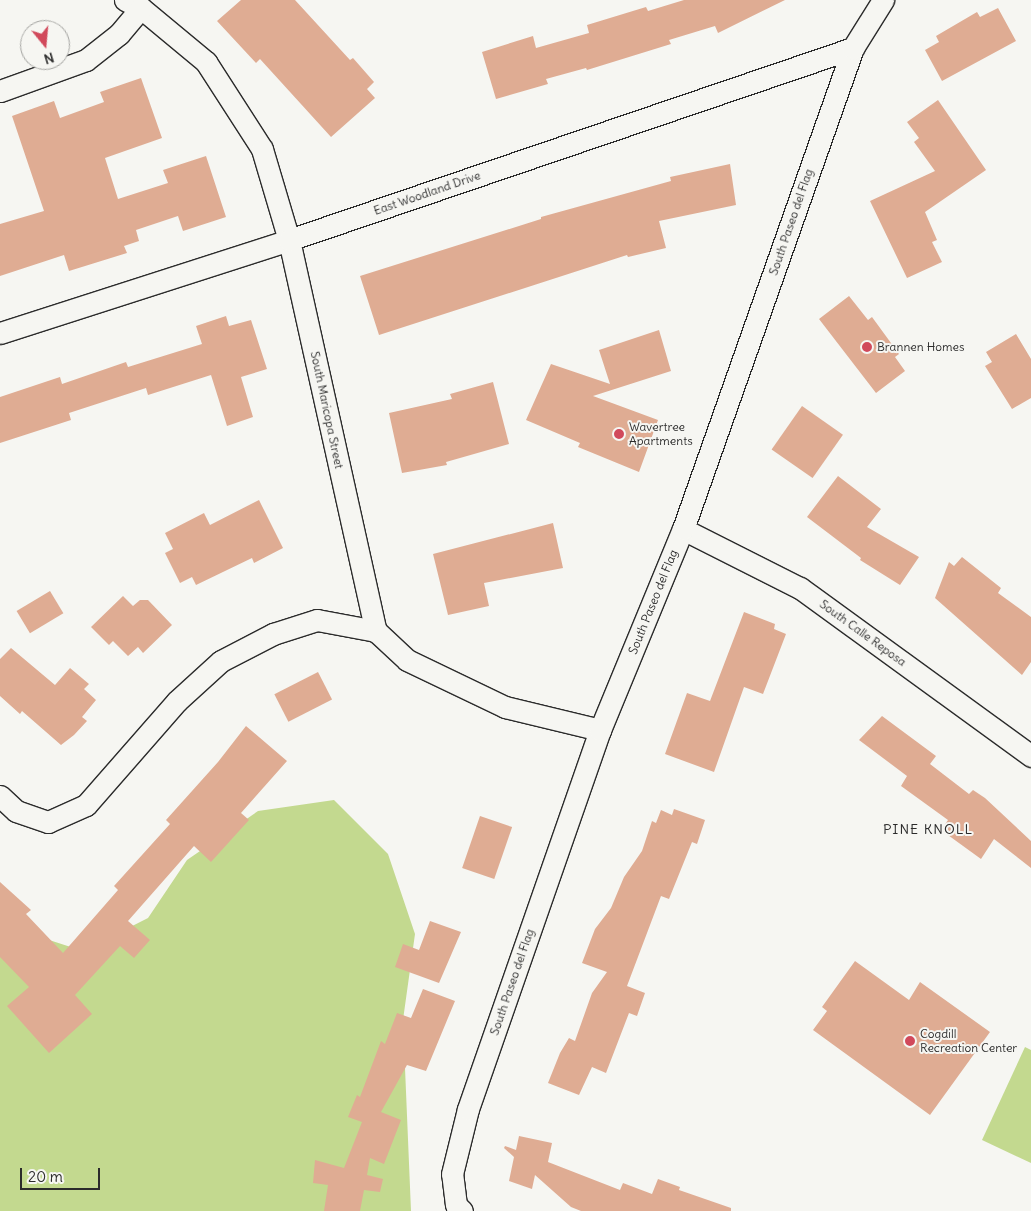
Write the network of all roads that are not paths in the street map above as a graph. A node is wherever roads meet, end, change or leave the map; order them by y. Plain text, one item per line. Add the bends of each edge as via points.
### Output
1 (883, 0) edge
2 (133, 4) edge
3 (853, 48) junction
4 (0, 92) edge
5 (289, 240) junction
6 (0, 333) edge
7 (683, 529) junction
8 (376, 631) junction
9 (600, 730) junction
10 (1031, 756) edge
11 (0, 796) edge
12 (462, 1211) edge

1 - 3 street, South Paseo del Flag
2 - 4 street via 119,34 86,60
2 - 5 street, South Maricopa Street via 206,62 262,149
3 - 5 street, East Woodland Drive
3 - 7 street, South Paseo del Flag
5 - 6 street, East Woodland Drive
5 - 8 street, South Maricopa Street
7 - 9 street, South Paseo del Flag
7 - 10 street, South Calle Reposa via 800,588
8 - 9 street via 407,660 505,707
8 - 11 street via 317,620 272,634 221,661 177,701 86,804 48,822 16,811
9 - 12 street, South Paseo del Flag via 468,1109 452,1174 456,1205

